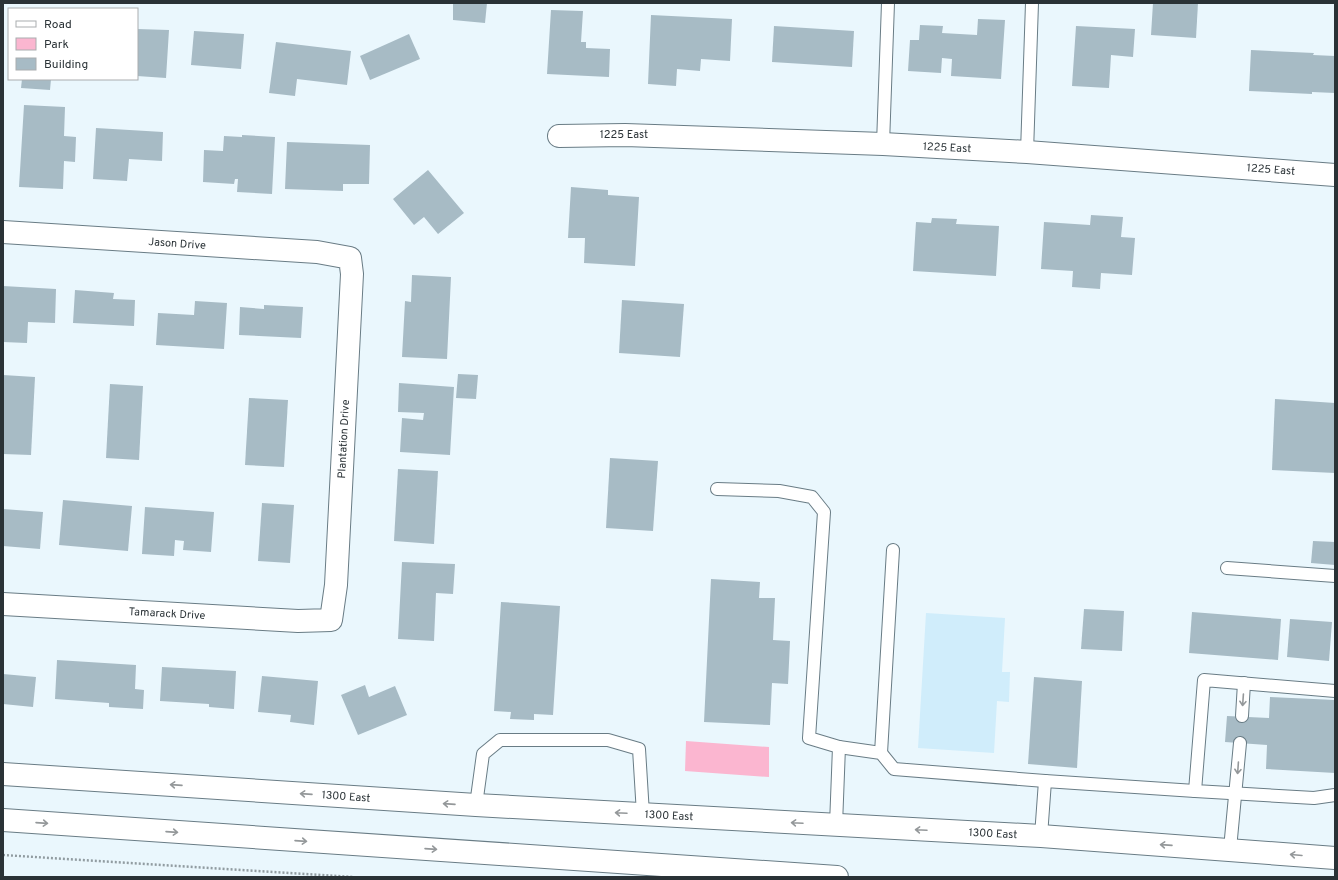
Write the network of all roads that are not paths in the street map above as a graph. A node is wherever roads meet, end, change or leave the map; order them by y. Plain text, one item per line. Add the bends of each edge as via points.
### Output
1 (888, 3) edge
2 (1032, 3) edge
3 (559, 136) dead end
4 (883, 144) junction
5 (1027, 152) junction
6 (1335, 175) edge
7 (3, 232) edge
8 (350, 258) joint
9 (717, 489) dead end
10 (893, 550) dead end
11 (1227, 568) dead end
12 (1335, 576) edge
13 (3, 604) edge
14 (331, 620) joint
15 (1244, 683) junction
16 (1335, 690) edge
17 (1242, 716) dead end
18 (1240, 743) dead end
19 (839, 747) junction
20 (881, 752) junction
21 (3, 774) edge
22 (1045, 781) junction
23 (1195, 791) junction
24 (1236, 794) junction
25 (1335, 795) edge
26 (476, 805) junction
27 (642, 814) junction
28 (3, 820) edge
29 (836, 825) junction
30 (1041, 836) junction
31 (1230, 849) junction
32 (1335, 858) edge
33 (837, 877) edge

1 - 4 lane
2 - 5 lane
3 - 4 main road, 1225 East via 625,135
4 - 5 main road, 1225 East
5 - 6 main road, 1225 East
7 - 8 main road, Jason Drive via 317,252
8 - 14 main road, Plantation Drive via 352,292 336,585
9 - 19 lane via 779,491 812,497 824,512 809,738
10 - 20 lane
11 - 12 lane
13 - 14 main road, Tamarack Drive via 298,621
15 - 16 lane
15 -> 17 lane
15 - 23 lane via 1204,680
18 -> 24 lane
19 - 20 lane
19 - 29 lane
20 - 22 lane via 894,770
26 -> 21 main road, 1300 East
22 - 23 lane
22 - 30 lane
23 - 24 lane
24 - 25 lane via 1314,798
24 - 31 lane
27 -> 26 main road, 1300 East
26 - 27 lane via 483,754 500,740 608,740 639,749
29 -> 27 main road, 1300 East
28 -> 33 main road
30 -> 29 main road, 1300 East
31 -> 30 main road, 1300 East
32 -> 31 main road, 1300 East

